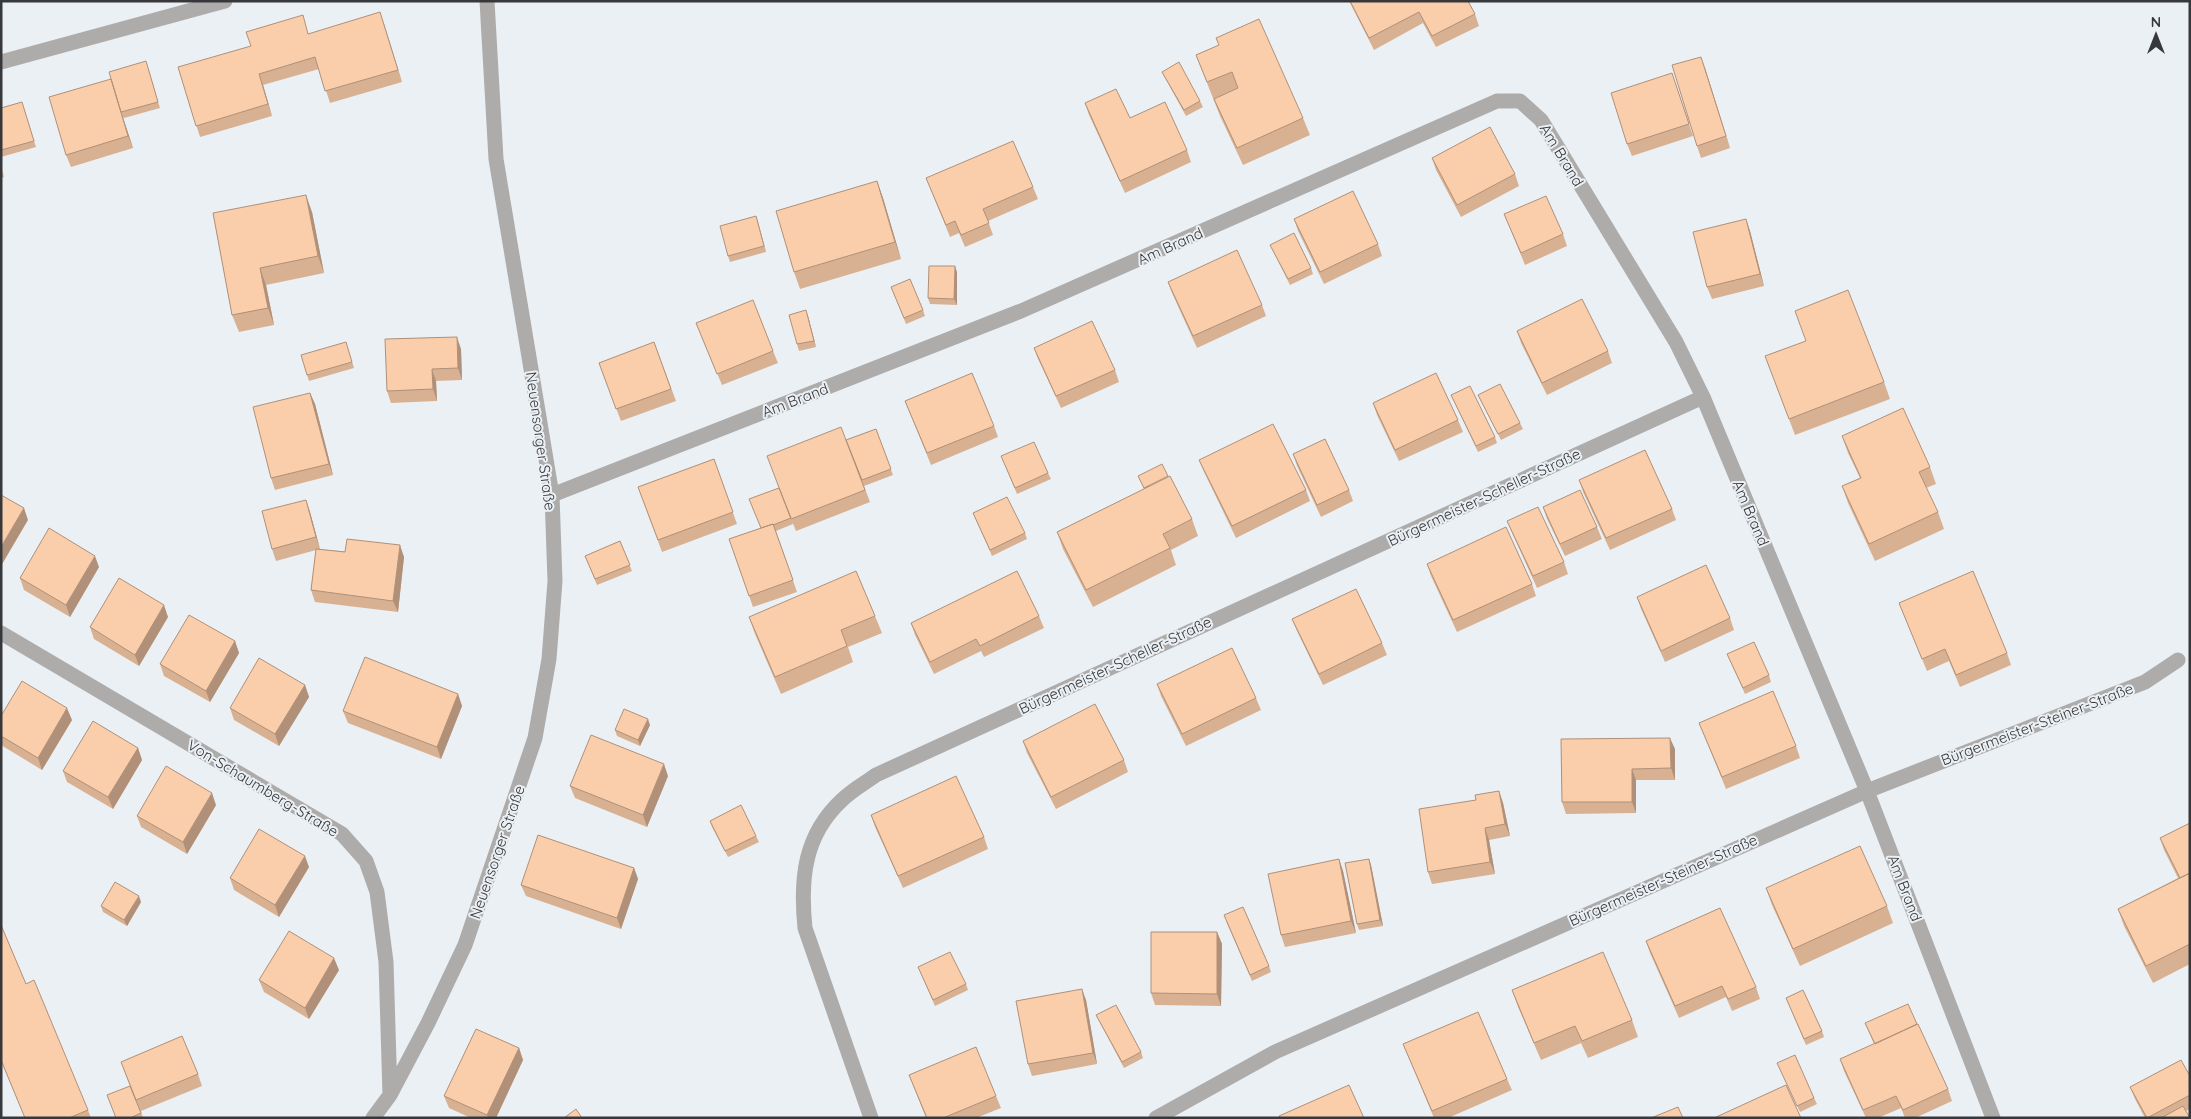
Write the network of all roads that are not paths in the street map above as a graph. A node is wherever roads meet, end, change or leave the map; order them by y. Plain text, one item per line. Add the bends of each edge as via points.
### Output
1 (225, 1) edge
2 (488, 1) edge
3 (1, 62) edge
4 (1703, 398) junction
5 (552, 495) junction
6 (1, 633) edge
7 (2178, 660) dead end
8 (1867, 791) junction
9 (390, 1095) junction
10 (373, 1118) edge
11 (871, 1118) edge
12 (1156, 1118) edge
13 (1993, 1118) edge

1 - 3 street
2 - 5 street, Neuensorger Straße via 496,159
4 - 5 street, Am Brand via 1676,342 1541,120 1520,101 1497,101 1021,311
4 - 8 street, Am Brand
4 - 11 street, Bürgermeister-Scheller-Straße via 876,775 841,800 817,832 805,863 802,895 805,928
5 - 9 street, Neuensorger Straße via 553,611 549,659 535,738 464,945
6 - 9 street, Von-Schaumberg-Straße via 342,834 366,861 377,892 386,962
7 - 8 street, Bürgermeister-Steiner-Straße via 2144,682
8 - 12 street, Bürgermeister-Steiner-Straße via 1275,1052
8 - 13 street, Am Brand
9 - 10 street, Neuensorger Straße

